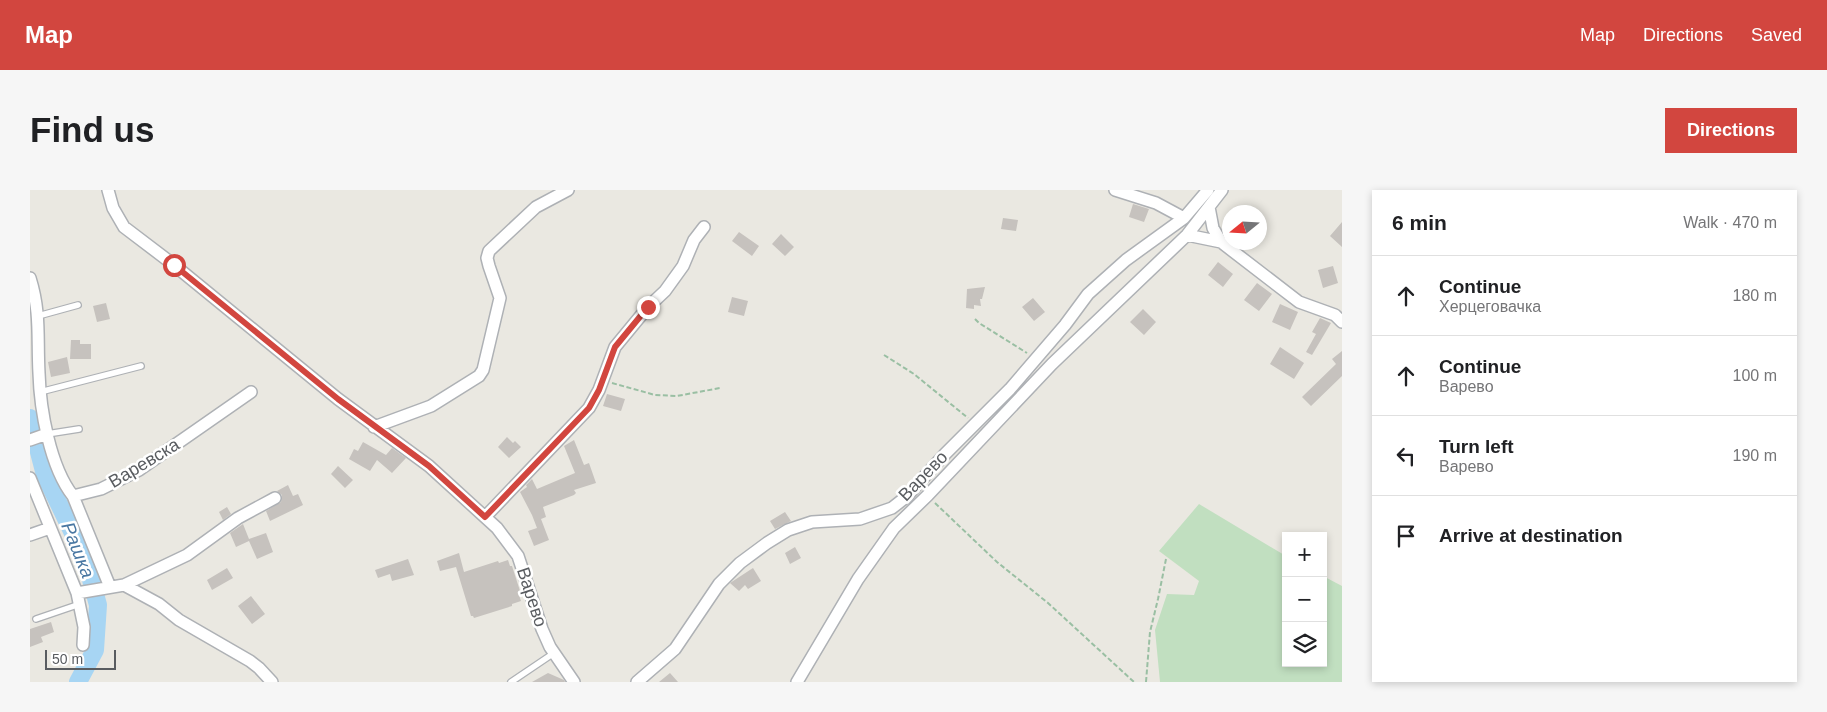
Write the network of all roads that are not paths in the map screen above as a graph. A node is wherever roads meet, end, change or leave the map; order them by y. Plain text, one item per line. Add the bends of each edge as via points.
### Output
1 (108, 190) edge
2 (568, 190) edge
3 (1115, 190) edge
4 (1208, 190) edge
5 (1222, 190) edge
6 (1209, 207) junction
7 (1184, 218) junction
8 (704, 227) dead end
9 (1187, 235) junction
10 (1221, 242) junction
11 (30, 278) edge
12 (78, 304) dead end
13 (38, 316) junction
14 (1342, 322) edge
15 (141, 366) dead end
16 (40, 392) junction
17 (251, 392) dead end
18 (374, 427) junction
19 (79, 430) dead end
20 (44, 435) junction
21 (30, 440) edge
22 (30, 478) edge
23 (73, 496) junction
24 (906, 497) junction
25 (275, 498) dead end
26 (914, 509) junction
27 (485, 517) junction
28 (50, 528) junction
29 (30, 535) edge
30 (124, 586) junction
31 (107, 588) junction
32 (81, 596) junction
33 (36, 619) dead end
34 (83, 645) dead end
35 (554, 652) junction
36 (272, 682) edge
37 (511, 682) edge
38 (574, 682) edge
39 (637, 682) edge
40 (797, 682) edge

1 - 18 street, Варево via 113,208 124,227
2 - 18 street via 536,207 489,251 487,258 500,298 479,376 431,406
3 - 7 street via 1156,203
4 - 7 street, Варево
5 - 6 street
6 - 9 street
6 - 10 street via 1213,228
7 - 24 street, Варево via 1126,260 1088,294 1010,389
8 - 27 street via 669,285 615,347 589,408
9 - 10 street
9 - 26 street via 1052,364
10 - 14 street via 1291,297
11 - 13 street
12 - 13 lane
13 - 16 street
15 - 16 lane
16 - 20 street
17 - 23 street, Варевска via 139,470 102,489
18 - 27 street, Варево via 429,466
19 - 20 lane
20 - 21 street
20 - 23 street
22 - 28 street
23 - 31 street
24 - 26 street
24 - 39 street, Варево via 892,508 860,519 812,522 788,530 767,543 719,584 675,649
25 - 30 street via 238,518 191,552
26 - 40 street via 894,528 858,579
27 - 35 street, Варево via 518,556 542,629
28 - 29 street
28 - 32 street
30 - 31 street
30 - 36 street via 250,661
31 - 32 street
32 - 33 lane
32 - 34 street
35 - 37 lane
35 - 38 street, Варево

